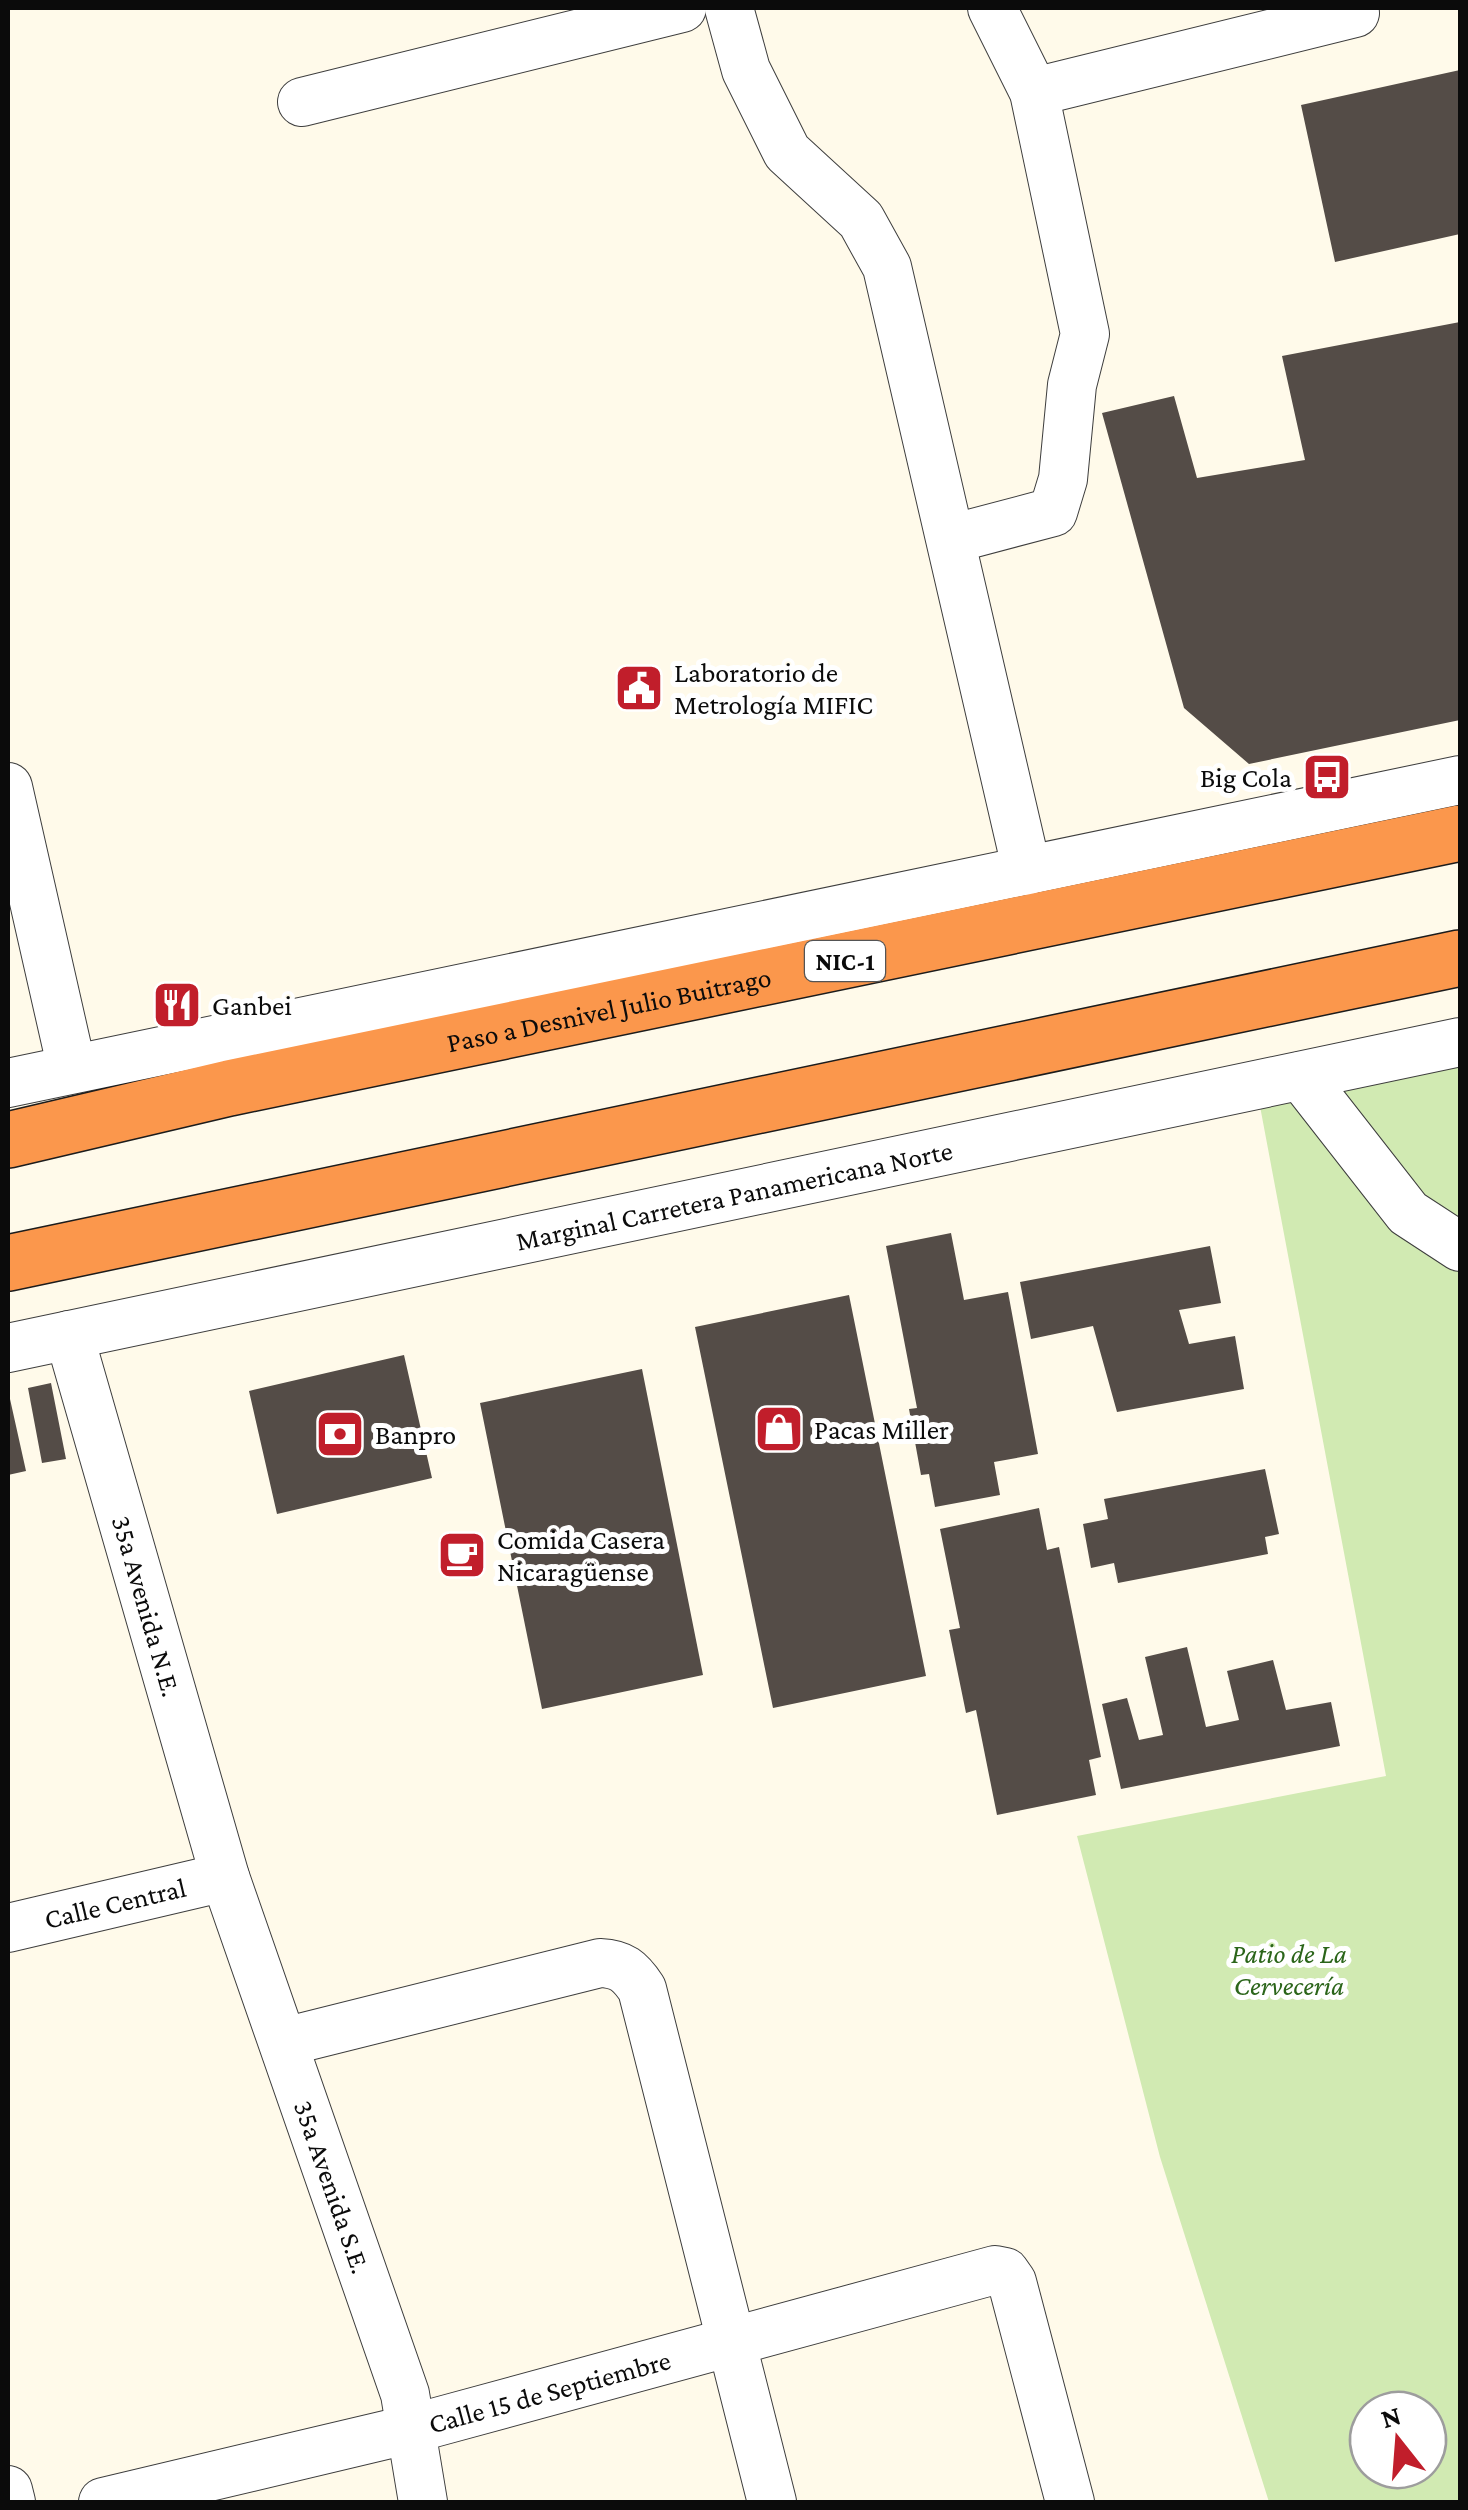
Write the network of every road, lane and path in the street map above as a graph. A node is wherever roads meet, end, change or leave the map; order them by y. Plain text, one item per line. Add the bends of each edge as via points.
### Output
1 (682, 8) edge
2 (729, 8) edge
3 (992, 8) edge
4 (1354, 13) dead end
5 (1034, 92) junction
6 (302, 102) dead end
7 (951, 539) junction
8 (1460, 780) edge
9 (8, 787) edge
10 (1460, 834) edge
11 (1027, 870) junction
12 (1460, 958) edge
13 (1460, 1042) edge
14 (72, 1070) junction
15 (1300, 1076) junction
16 (8, 1084) edge
17 (8, 1140) edge
18 (1460, 1247) edge
19 (8, 1263) edge
20 (69, 1335) junction
21 (8, 1348) edge
22 (225, 1877) junction
23 (8, 1928) edge
24 (284, 2042) junction
25 (730, 2343) junction
26 (411, 2428) junction
27 (8, 2490) edge
28 (10, 2502) edge
29 (103, 2502) edge
30 (422, 2502) edge
31 (772, 2502) edge
32 (1070, 2502) edge

1 - 6 street
2 - 7 street via 746,70 787,152 861,220 887,268
3 - 5 street
4 - 5 street
5 - 7 street via 1085,334 1062,479 1054,512
7 - 11 street
8 - 11 street
9 - 14 street
10 - 17 highway, Paso a Desnivel Julio Buitrago / NIC-1 via 229,1088
11 - 14 street
12 - 19 highway
13 - 15 street, Marginal Carretera Panamericana Norte
14 - 16 street
15 - 18 street via 1408,1213
15 - 20 street, Marginal Carretera Panamericana Norte
20 - 21 street, Marginal Carretera Panamericana Norte
20 - 22 street, 35a Avenida N.E.
22 - 23 street, Calle Central
22 - 24 street, 35a Avenida S.E.
24 - 25 street via 600,1963 631,1972 642,1989
24 - 26 street, 35a Avenida S.E. via 406,2394
25 - 26 street, Calle 15 de Septiembre
25 - 31 street
25 - 32 street, Calle 15 de Septiembre via 1005,2272
26 - 29 street, Calle 15 de Septiembre
26 - 30 street, 35a Avenida S.E.
27 - 28 street

